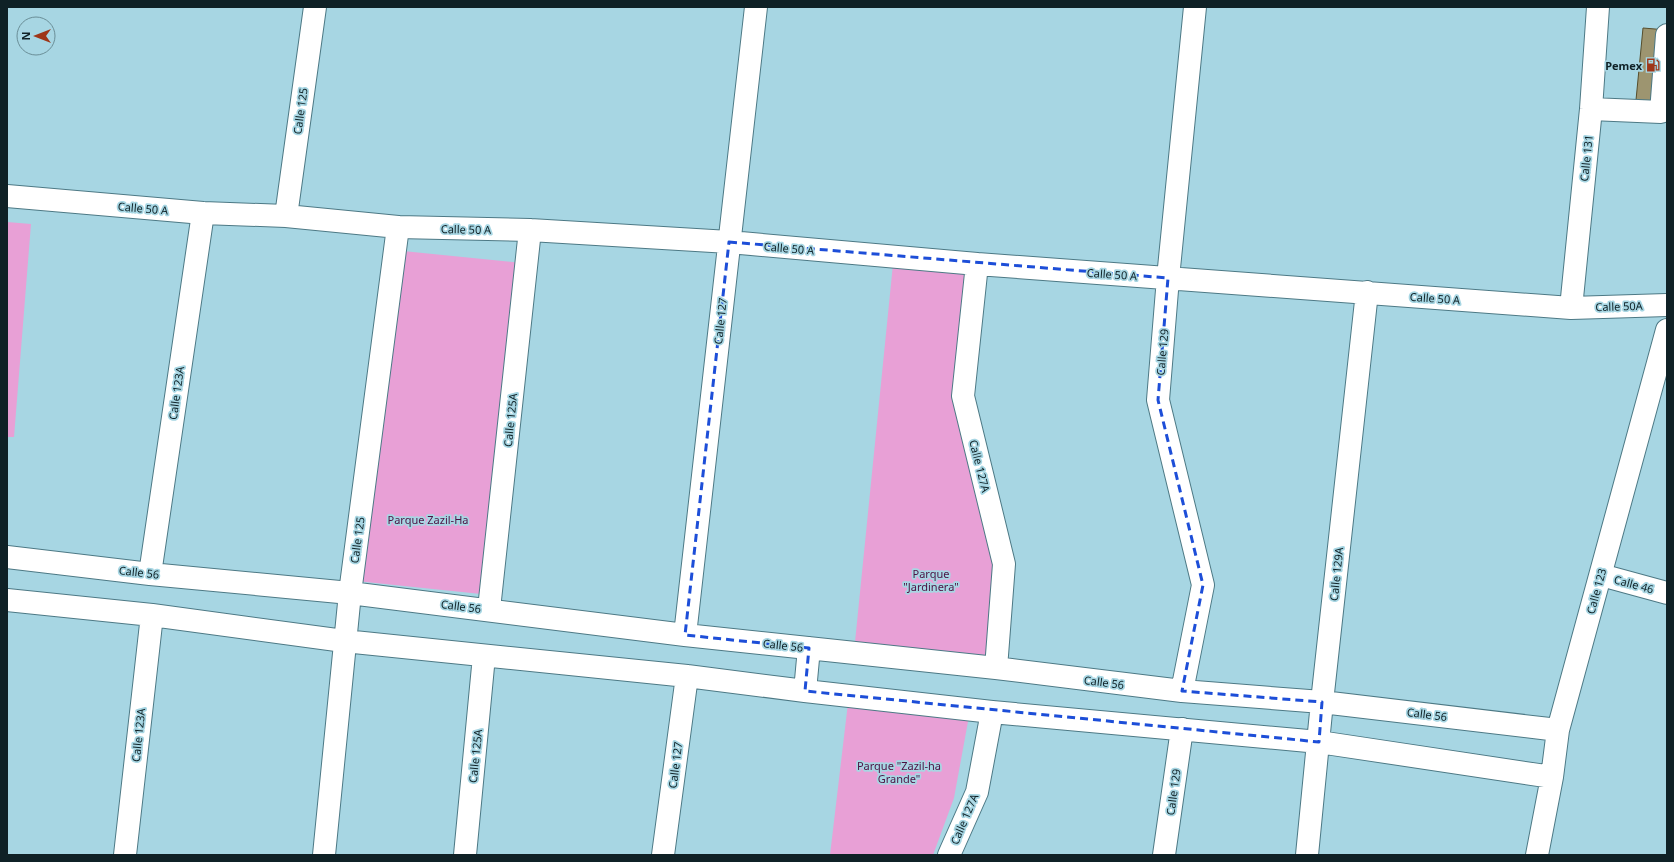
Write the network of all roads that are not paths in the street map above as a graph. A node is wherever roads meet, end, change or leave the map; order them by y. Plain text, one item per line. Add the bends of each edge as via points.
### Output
1 (315, 7) edge
2 (756, 7) edge
3 (1195, 7) edge
4 (1598, 7) edge
5 (1667, 36) edge
6 (1591, 109) junction
7 (7, 196) edge
8 (203, 213) junction
9 (286, 216) junction
10 (398, 227) junction
11 (530, 230) junction
12 (729, 242) junction
13 (977, 264) junction
14 (1168, 278) junction
15 (1367, 292) junction
16 (1667, 305) edge
17 (1571, 308) junction
18 (1667, 330) edge
19 (7, 557) edge
20 (150, 574) junction
21 (1600, 575) junction
22 (350, 593) junction
23 (1667, 593) edge
24 (7, 600) edge
25 (489, 609) junction
26 (152, 615) junction
27 (685, 635) junction
28 (344, 641) junction
29 (809, 648) junction
30 (484, 656) junction
31 (996, 668) junction
32 (687, 676) junction
33 (805, 692) junction
34 (1182, 692) junction
35 (1322, 702) junction
36 (992, 712) junction
37 (1182, 729) junction
38 (1558, 730) junction
39 (1319, 742) junction
40 (1552, 777) junction
41 (125, 855) edge
42 (324, 855) edge
43 (465, 855) edge
44 (663, 855) edge
45 (949, 855) edge
46 (1164, 855) edge
47 (1307, 855) edge
48 (1537, 855) edge

1 - 9 street, Calle 125
2 - 12 street, Calle 127
3 - 14 street, Calle 129
4 - 6 street, Calle 131
5 - 6 street via 1661,112
6 - 17 street, Calle 131
7 - 8 street, Calle 50 A
8 - 9 street, Calle 50 A
8 - 20 street, Calle 123A
9 - 10 street, Calle 50 A
10 - 11 street, Calle 50 A
10 - 22 street, Calle 125
11 - 12 street, Calle 50 A
11 - 25 street, Calle 125A
12 - 13 street, Calle 50 A
12 - 27 street, Calle 127
13 - 14 street, Calle 50 A
13 - 31 street, Calle 127A via 963,396 1004,564
14 - 15 street, Calle 50 A
14 - 34 street, Calle 129 via 1158,400 1203,585
15 - 17 street, Calle 50 A
15 - 35 street, Calle 129A
16 - 17 street, Calle 50A
18 - 21 street, Calle 123
19 - 20 street, Calle 56
20 - 22 street, Calle 56
21 - 23 street, Calle 46
21 - 38 street, Calle 123
22 - 25 street, Calle 56
22 - 28 street, Calle 125
24 - 26 street
25 - 27 street, Calle 56
26 - 28 street
26 - 41 street, Calle 123A
27 - 29 street, Calle 56
28 - 30 street
28 - 42 street, Calle 125
29 - 31 street, Calle 56
29 - 33 street
30 - 32 street
30 - 43 street, Calle 125A
31 - 34 street, Calle 56
32 - 33 street
32 - 44 street, Calle 127
33 - 36 street
34 - 35 street, Calle 56
35 - 38 street, Calle 56
35 - 39 street, Calle 129A
36 - 37 street
36 - 45 street, Calle 127A via 977,792
37 - 39 street
37 - 46 street, Calle 129
38 - 40 street, Calle 123
39 - 40 street
39 - 47 street, Calle 129A
40 - 48 street, Calle 123

